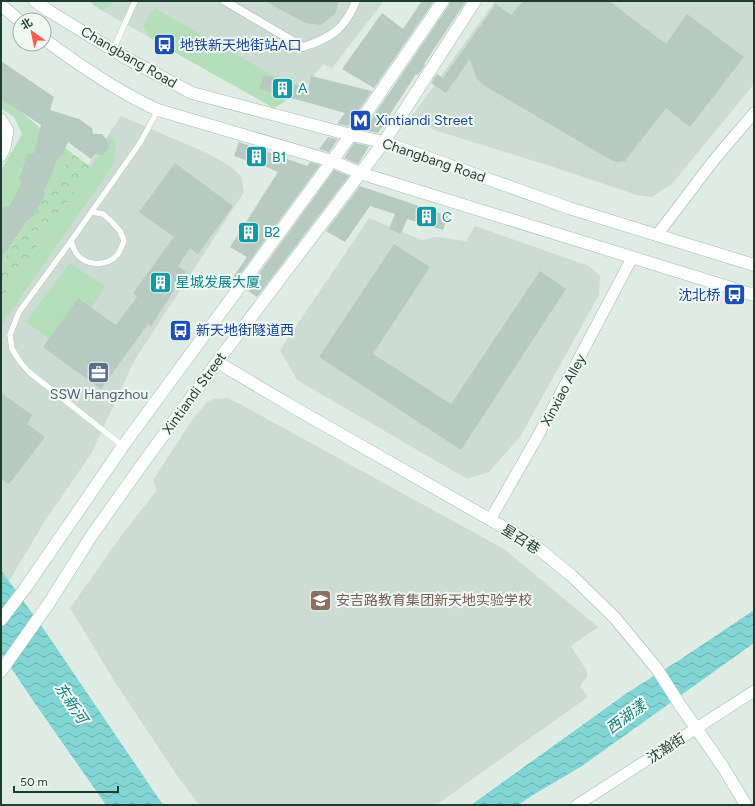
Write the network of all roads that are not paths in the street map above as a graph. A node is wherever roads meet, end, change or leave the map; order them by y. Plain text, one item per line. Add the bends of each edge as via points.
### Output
1 (35, 1) edge
2 (135, 1) edge
3 (225, 1) edge
4 (356, 1) edge
5 (443, 1) edge
6 (474, 1) edge
7 (1, 5) edge
8 (12, 14) edge
9 (52, 45) edge
10 (113, 50) junction
11 (158, 110) junction
12 (754, 113) edge
13 (1, 119) edge
14 (351, 135) junction
15 (384, 142) junction
16 (1, 156) edge
17 (332, 161) junction
18 (360, 173) junction
19 (92, 212) junction
20 (657, 235) junction
21 (71, 241) junction
22 (632, 258) junction
23 (754, 265) edge
24 (754, 295) edge
25 (217, 362) junction
26 (124, 446) junction
27 (490, 520) junction
28 (1, 620) edge
29 (1, 671) edge
30 (754, 691) edge
31 (696, 728) junction
32 (577, 805) edge
33 (746, 805) edge

1 - 10 main road, Changbang Road
2 - 10 lane
3 - 4 street via 303,47 320,42 342,27
5 - 14 main road, Xintiandi Street
6 - 15 main road, Xintiandi Street
7 - 8 main road
9 - 11 main road via 138,102
10 - 14 main road, Changbang Road via 192,93
11 - 17 main road
11 - 19 lane via 140,143
12 - 20 street via 714,160
13 - 16 street via 8,130
14 - 15 main road, Changbang Road
14 - 17 main road, Xintiandi Street
15 - 18 main road, Xintiandi Street
15 - 20 main road, Changbang Road via 570,208
17 - 18 main road
17 - 26 main road, Xintiandi Street
18 - 22 main road
18 - 25 main road, Xintiandi Street
19 - 21 lane
19 - 21 lane via 103,214 120,231 124,241 118,255 109,263 86,261 76,253
20 - 23 main road, Changbang Road
21 - 26 lane via 19,312 10,335 12,349 29,372
22 - 24 main road
22 - 27 street, Xinxiao Alley via 539,434
25 - 27 main road, 星召巷
25 - 29 main road, Xintiandi Street via 92,535 49,603
26 - 28 main road, Xintiandi Street
27 - 31 main road, 星召巷 via 533,544 572,576 614,618 656,669
30 - 31 street, 沈瀚街
31 - 32 street, 沈瀚街
31 - 33 main road, 星召巷

